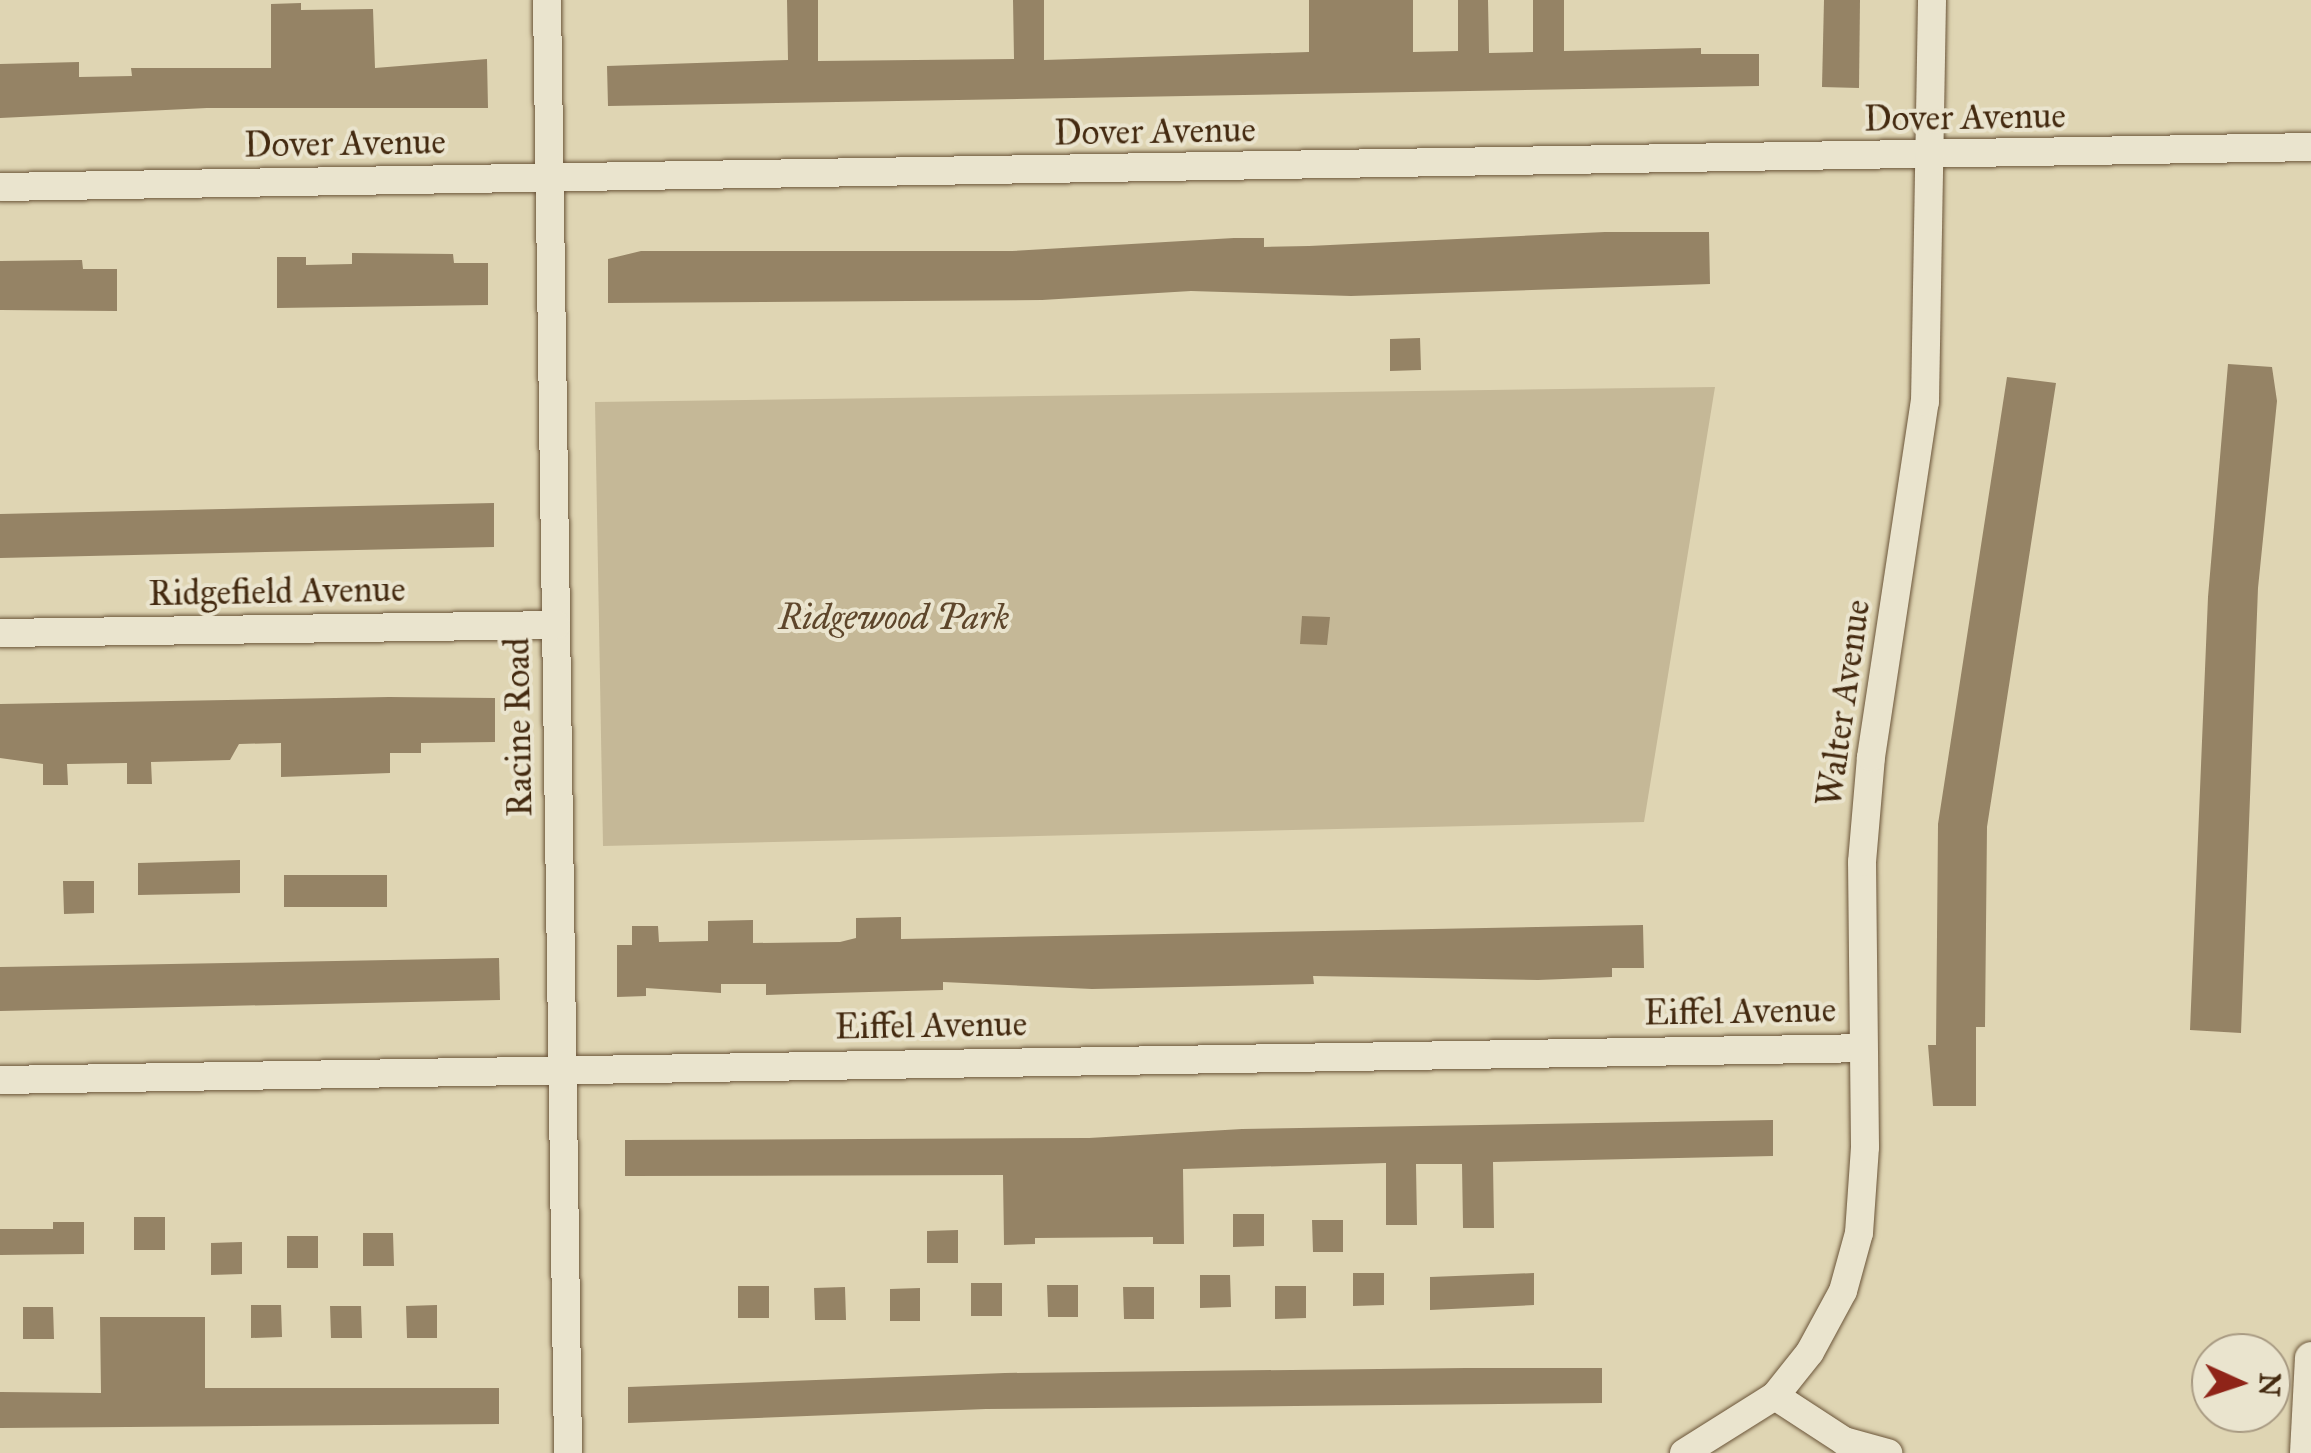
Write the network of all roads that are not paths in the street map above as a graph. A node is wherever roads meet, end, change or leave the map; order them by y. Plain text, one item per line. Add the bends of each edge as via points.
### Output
1 (547, 0) edge
2 (1932, 0) edge
3 (2311, 147) edge
4 (1930, 156) junction
5 (550, 179) junction
6 (0, 187) edge
7 (556, 625) junction
8 (0, 633) edge
9 (1862, 1048) junction
10 (560, 1070) junction
11 (0, 1080) edge
12 (2311, 1358) edge
13 (1775, 1396) junction
14 (568, 1453) edge
15 (1684, 1453) edge
16 (1888, 1453) edge
17 (2306, 1453) edge

1 - 5 street, Racine Road
2 - 4 street, Walter Avenue
3 - 4 street, Dover Avenue
4 - 5 street, Dover Avenue
4 - 9 street, Walter Avenue via 1925,402 1864,822
5 - 6 street, Dover Avenue
5 - 7 street, Racine Road
7 - 8 street, Ridgefield Avenue
7 - 10 street, Racine Road
9 - 10 street, Eiffel Avenue
9 - 13 street, Walter Avenue via 1863,1202 1852,1265 1810,1352
10 - 11 street, Eiffel Avenue
10 - 14 street, Racine Road
12 - 17 street
13 - 15 street, Walter Avenue
13 - 16 street via 1844,1441

